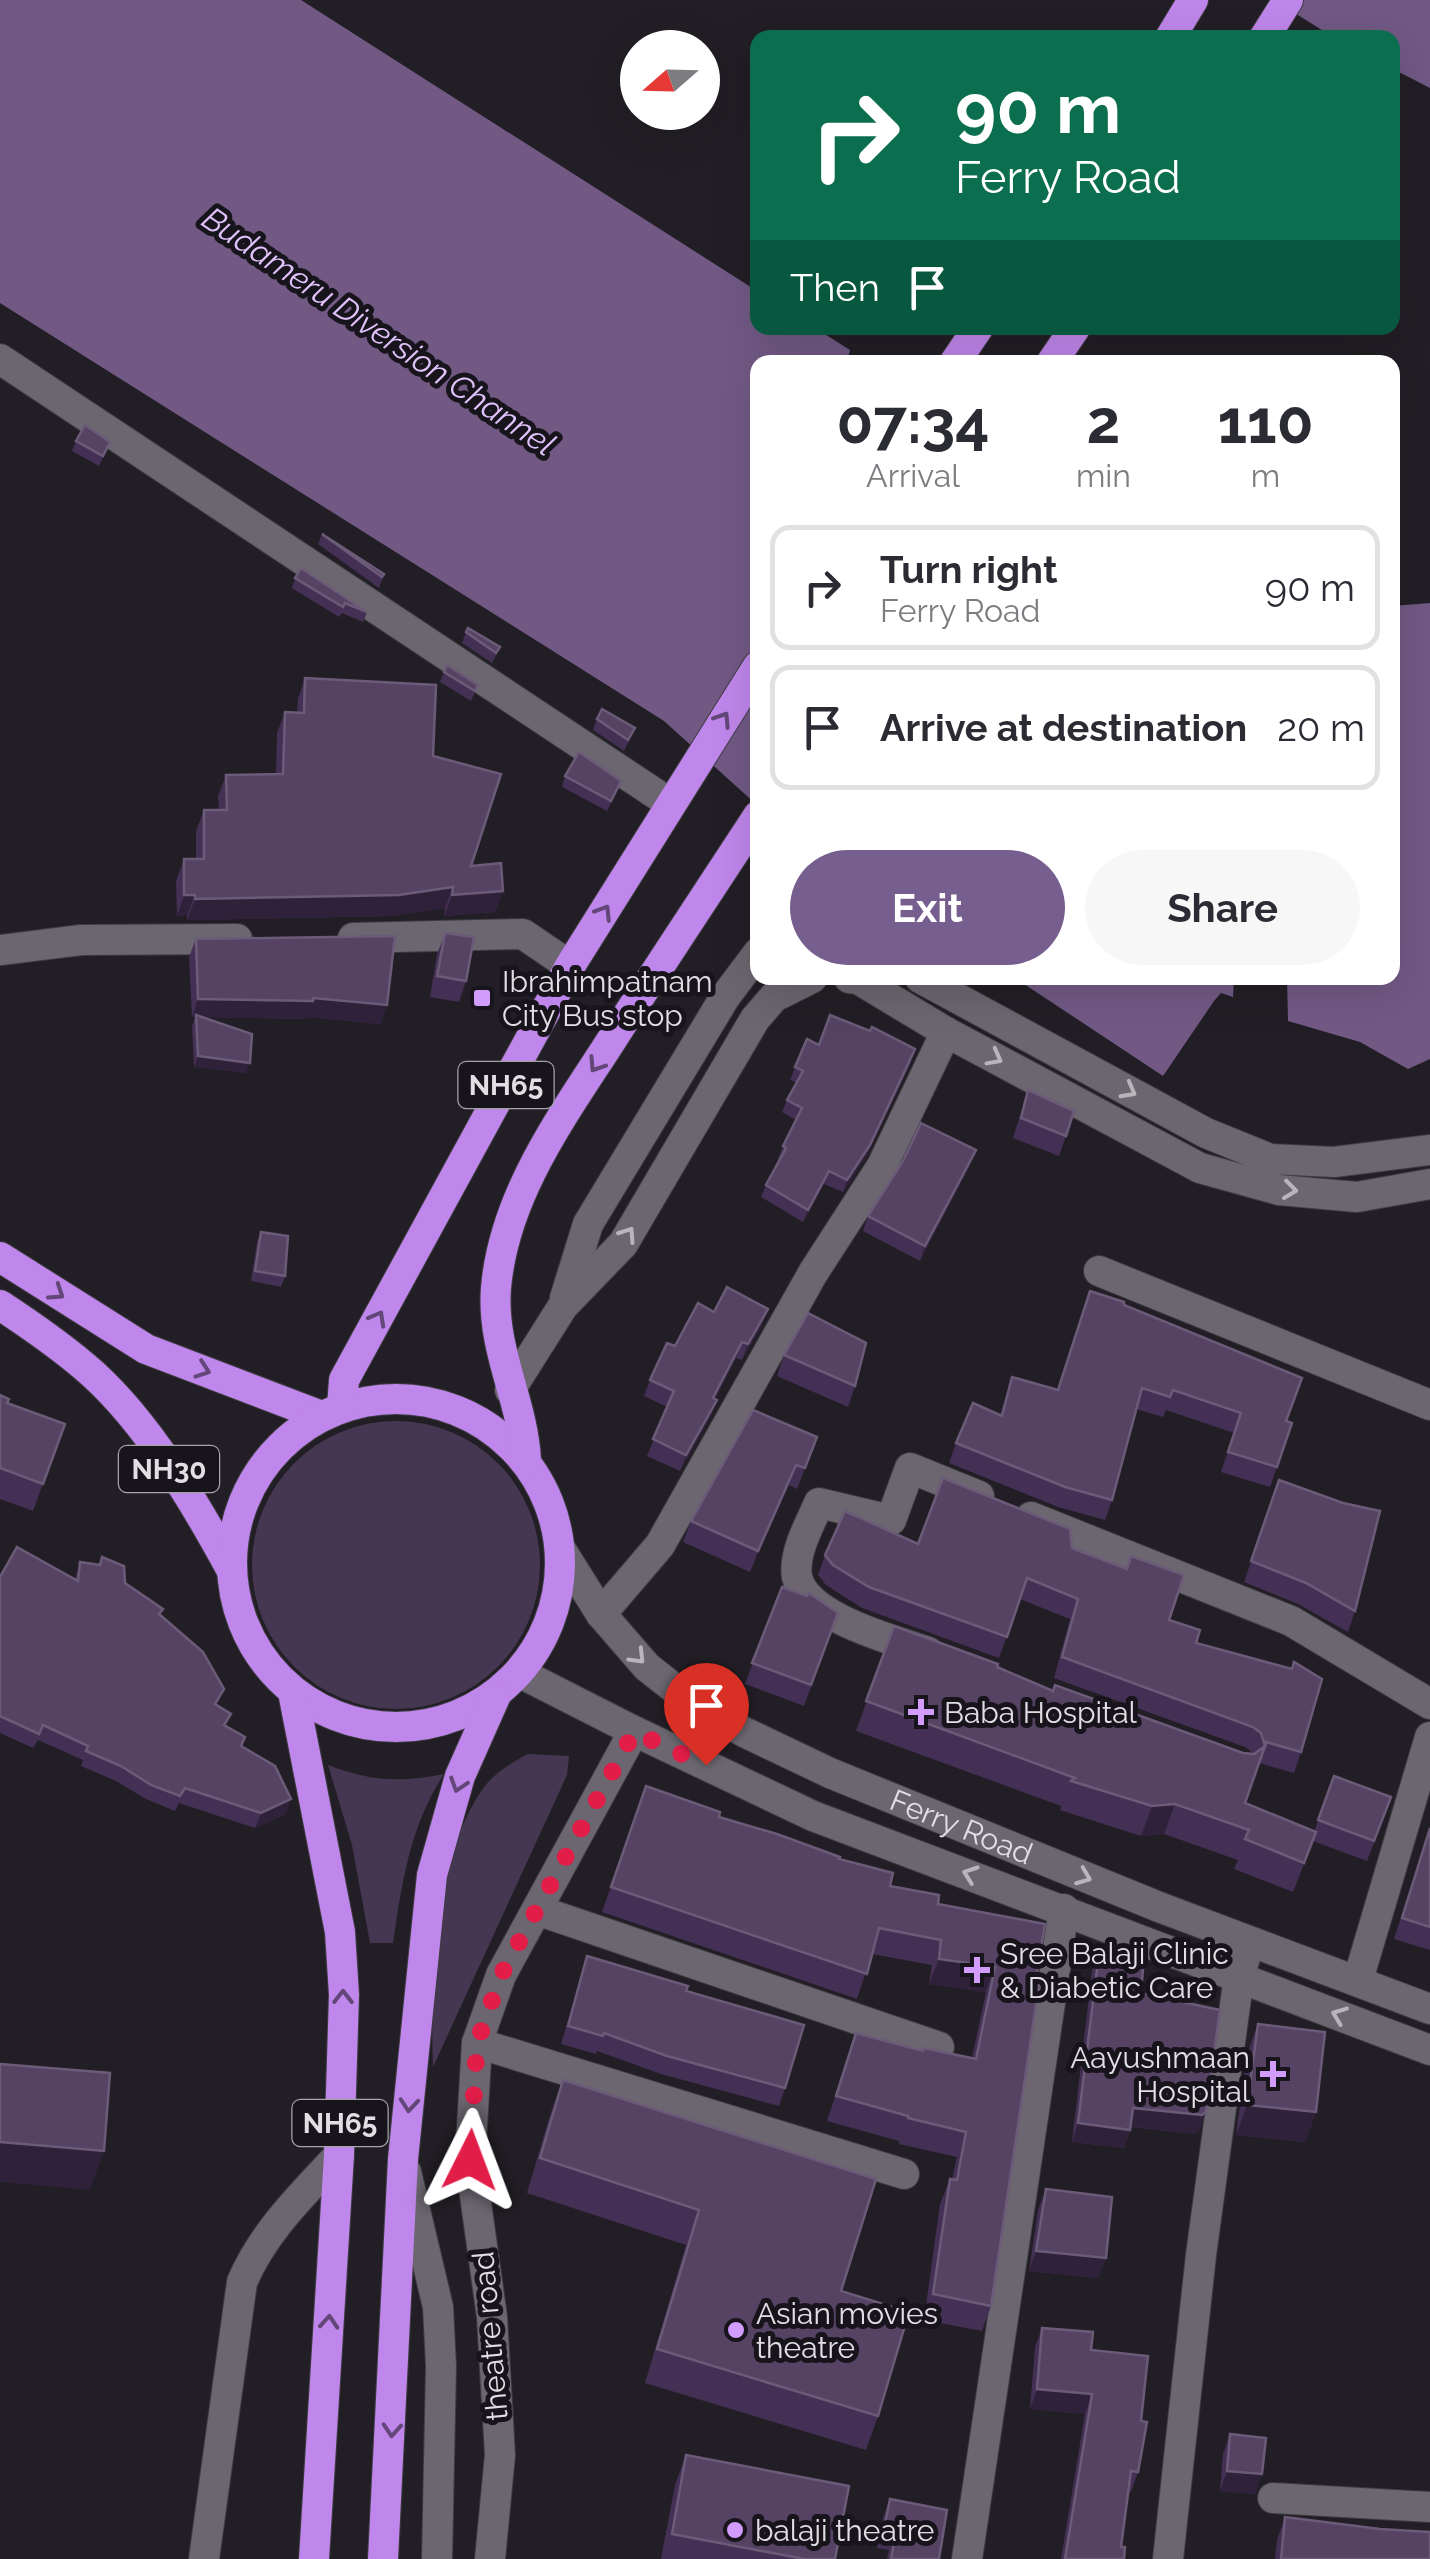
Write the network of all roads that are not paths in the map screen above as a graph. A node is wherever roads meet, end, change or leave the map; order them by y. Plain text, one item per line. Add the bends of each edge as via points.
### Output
1 (1193, 0) edge
2 (1288, 0) edge
3 (1175, 30) edge
4 (1269, 30) edge
5 (0, 359) edge
6 (750, 678) edge
7 (671, 804) junction
8 (750, 829) edge
9 (272, 938) edge
10 (330, 938) edge
11 (0, 950) edge
12 (750, 959) edge
13 (570, 966) junction
14 (793, 985) edge
15 (868, 985) edge
16 (933, 985) edge
17 (946, 1032) junction
18 (1430, 1150) edge
19 (1430, 1184) edge
20 (0, 1257) edge
21 (1098, 1272) dead end
22 (0, 1305) edge
23 (563, 1306) junction
24 (510, 1390) junction
25 (1430, 1405) edge
26 (331, 1411) junction
27 (526, 1460) junction
28 (561, 1550) junction
29 (231, 1569) junction
30 (601, 1614) junction
31 (964, 1665) edge
32 (520, 1673) junction
33 (293, 1692) junction
34 (496, 1695) junction
35 (1430, 1704) edge
36 (634, 1732) junction
37 (1430, 1737) edge
38 (830, 1773) junction
39 (813, 1816) junction
40 (1064, 1909) junction
41 (537, 1910) junction
42 (1252, 1942) junction
43 (1239, 1976) junction
44 (1358, 1980) junction
45 (1430, 2009) edge
46 (477, 2043) junction
47 (939, 2047) edge
48 (1430, 2050) edge
49 (340, 2154) junction
50 (404, 2159) junction
51 (904, 2174) dead end
52 (1273, 2498) dead end
53 (1430, 2507) edge
54 (204, 2559) edge
55 (314, 2559) edge
56 (384, 2559) edge
57 (438, 2559) edge
58 (490, 2559) edge
59 (967, 2559) edge
60 (1168, 2559) edge

1 - 3 highway
2 - 4 highway
5 - 7 street
7 -> 6 highway, NH65
13 -> 7 highway, NH65
8 -> 24 highway, NH65 via 544,1145 511,1217 496,1287
9 - 11 street via 81,940
10 - 13 street via 523,934
12 - 23 street via 588,1224
26 -> 13 highway, NH65
23 -> 14 street via 623,1244 755,1019
15 - 17 street
16 -> 18 street via 1206,1133 1270,1159 1334,1162
17 -> 19 street via 1200,1168 1280,1190 1357,1196
17 - 30 street via 882,1166 813,1273 660,1546
20 -> 26 highway via 146,1350
21 - 25 street
22 - 29 highway, NH30 via 96,1377 200,1511
23 - 24 street
24 - 27 highway, NH65
26 - 27 highway, NH65 via 362,1400 408,1397 452,1407 493,1428
26 - 29 highway, NH65 via 282,1443 253,1480 236,1523
27 - 28 highway, NH65 via 550,1502
28 - 30 street, Ferry Road
28 - 32 highway, NH65 via 553,1616
29 - 33 highway, NH65 via 249,1637
30 -> 38 street, Ferry Road via 647,1668 689,1700
31 - 35 street via 854,1625 802,1590 796,1574 801,1545 819,1503 891,1520 910,1468 1291,1622
32 - 34 highway, NH65
32 - 36 street, Ferry Road
33 - 34 highway, NH65 via 330,1715 416,1728
49 -> 33 highway, NH65 via 340,1932
34 -> 50 highway, NH65 via 460,1776 432,1874
36 - 39 street, Ferry Road
36 - 41 street, theatre road
37 - 44 street
38 - 39 street
38 -> 42 street, Ferry Road
40 -> 39 street, Ferry Road
40 - 43 street, Ferry Road
40 - 59 street
41 - 46 street, theatre road via 501,1975
41 - 47 street
42 - 43 street
42 - 44 street, Ferry Road
48 -> 43 street, Ferry Road
43 - 60 street
44 - 45 street, Ferry Road
46 - 51 street
46 - 58 street, theatre road via 470,2160 492,2317 500,2454
49 - 54 street via 272,2228 242,2282
55 -> 49 highway, NH65
50 -> 56 highway, NH65
50 - 57 street via 438,2307
52 - 53 street

